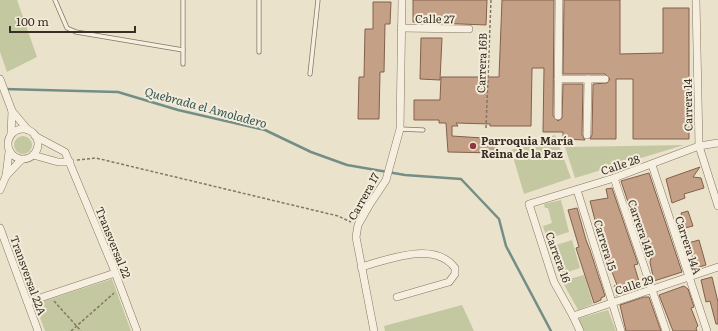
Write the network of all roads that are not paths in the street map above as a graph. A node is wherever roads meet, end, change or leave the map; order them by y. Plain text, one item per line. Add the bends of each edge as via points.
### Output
1 (55, 0) edge
2 (184, 0) edge
3 (259, 0) edge
4 (318, 0) edge
5 (402, 0) edge
6 (559, 0) edge
7 (696, 0) edge
8 (401, 28) junction
9 (469, 30) dead end
10 (183, 50) junction
11 (259, 52) dead end
12 (183, 64) dead end
13 (310, 74) dead end
14 (0, 79) edge
15 (558, 79) junction
16 (588, 79) junction
17 (605, 79) dead end
18 (12, 111) junction
19 (558, 116) dead end
20 (400, 129) junction
21 (28, 130) junction
22 (423, 130) dead end
23 (11, 134) junction
24 (587, 135) dead end
25 (36, 136) junction
26 (718, 143) edge
27 (699, 146) junction
28 (9, 152) junction
29 (33, 155) junction
30 (21, 160) junction
31 (70, 162) junction
32 (652, 165) junction
33 (6, 176) junction
34 (614, 178) junction
35 (0, 190) edge
36 (577, 190) junction
37 (529, 204) joint
38 (718, 206) edge
39 (0, 228) edge
40 (361, 267) junction
41 (718, 267) edge
42 (115, 273) junction
43 (688, 277) junction
44 (652, 290) junction
45 (396, 297) dead end
46 (28, 302) junction
47 (612, 302) junction
48 (573, 316) junction
49 (38, 331) edge
50 (137, 331) edge
51 (374, 331) edge
52 (580, 331) edge
53 (621, 331) edge
54 (666, 331) edge
55 (707, 331) edge

1 - 10 lane via 67,28 76,32
2 - 10 lane
3 - 11 lane
4 - 13 lane
5 - 8 street, Carrera 17
6 - 15 street
7 - 27 street, Carrera 14
8 - 9 street, Calle 27
8 - 20 street, Carrera 17
10 - 12 lane
14 - 18 street
15 - 16 street
15 - 19 street
16 - 17 street
16 - 24 street
18 - 21 street
18 - 23 street
20 - 22 lane
20 - 40 street, Carrera 17 via 386,180 358,225 356,237
21 - 23 street via 19,129
21 - 25 street
23 - 28 street via 7,143
25 - 29 street via 38,146
25 - 31 street, Transversal 22 via 63,150
26 - 27 street, Calle 28
27 - 32 street, Calle 28
27 - 38 street, Carrera 14
28 - 30 street
28 - 33 street
29 - 30 street
29 - 31 street via 58,162
30 - 33 street
31 - 42 street, Transversal 22
32 - 34 street, Calle 28
32 - 43 street, Carrera 14A
33 - 35 street
34 - 36 street, Calle 28
34 - 44 street, Carrera 14B
36 - 37 street, Calle 28
36 - 47 street, Carrera 15
37 - 48 street, Carrera 16 via 554,282
39 - 46 street, Transversal 22A
40 - 45 street via 420,253 445,259 454,268 455,274 449,282
40 - 51 street, Carrera 17
41 - 43 street, Calle 29
42 - 46 street
42 - 50 street, Transversal 22
43 - 44 street, Calle 29
43 - 55 street, Carrera 14A
44 - 47 street, Calle 29
44 - 54 street, Carrera 14B
46 - 49 street, Transversal 22A
47 - 48 street, Calle 29
47 - 53 street, Carrera 15
48 - 52 street

